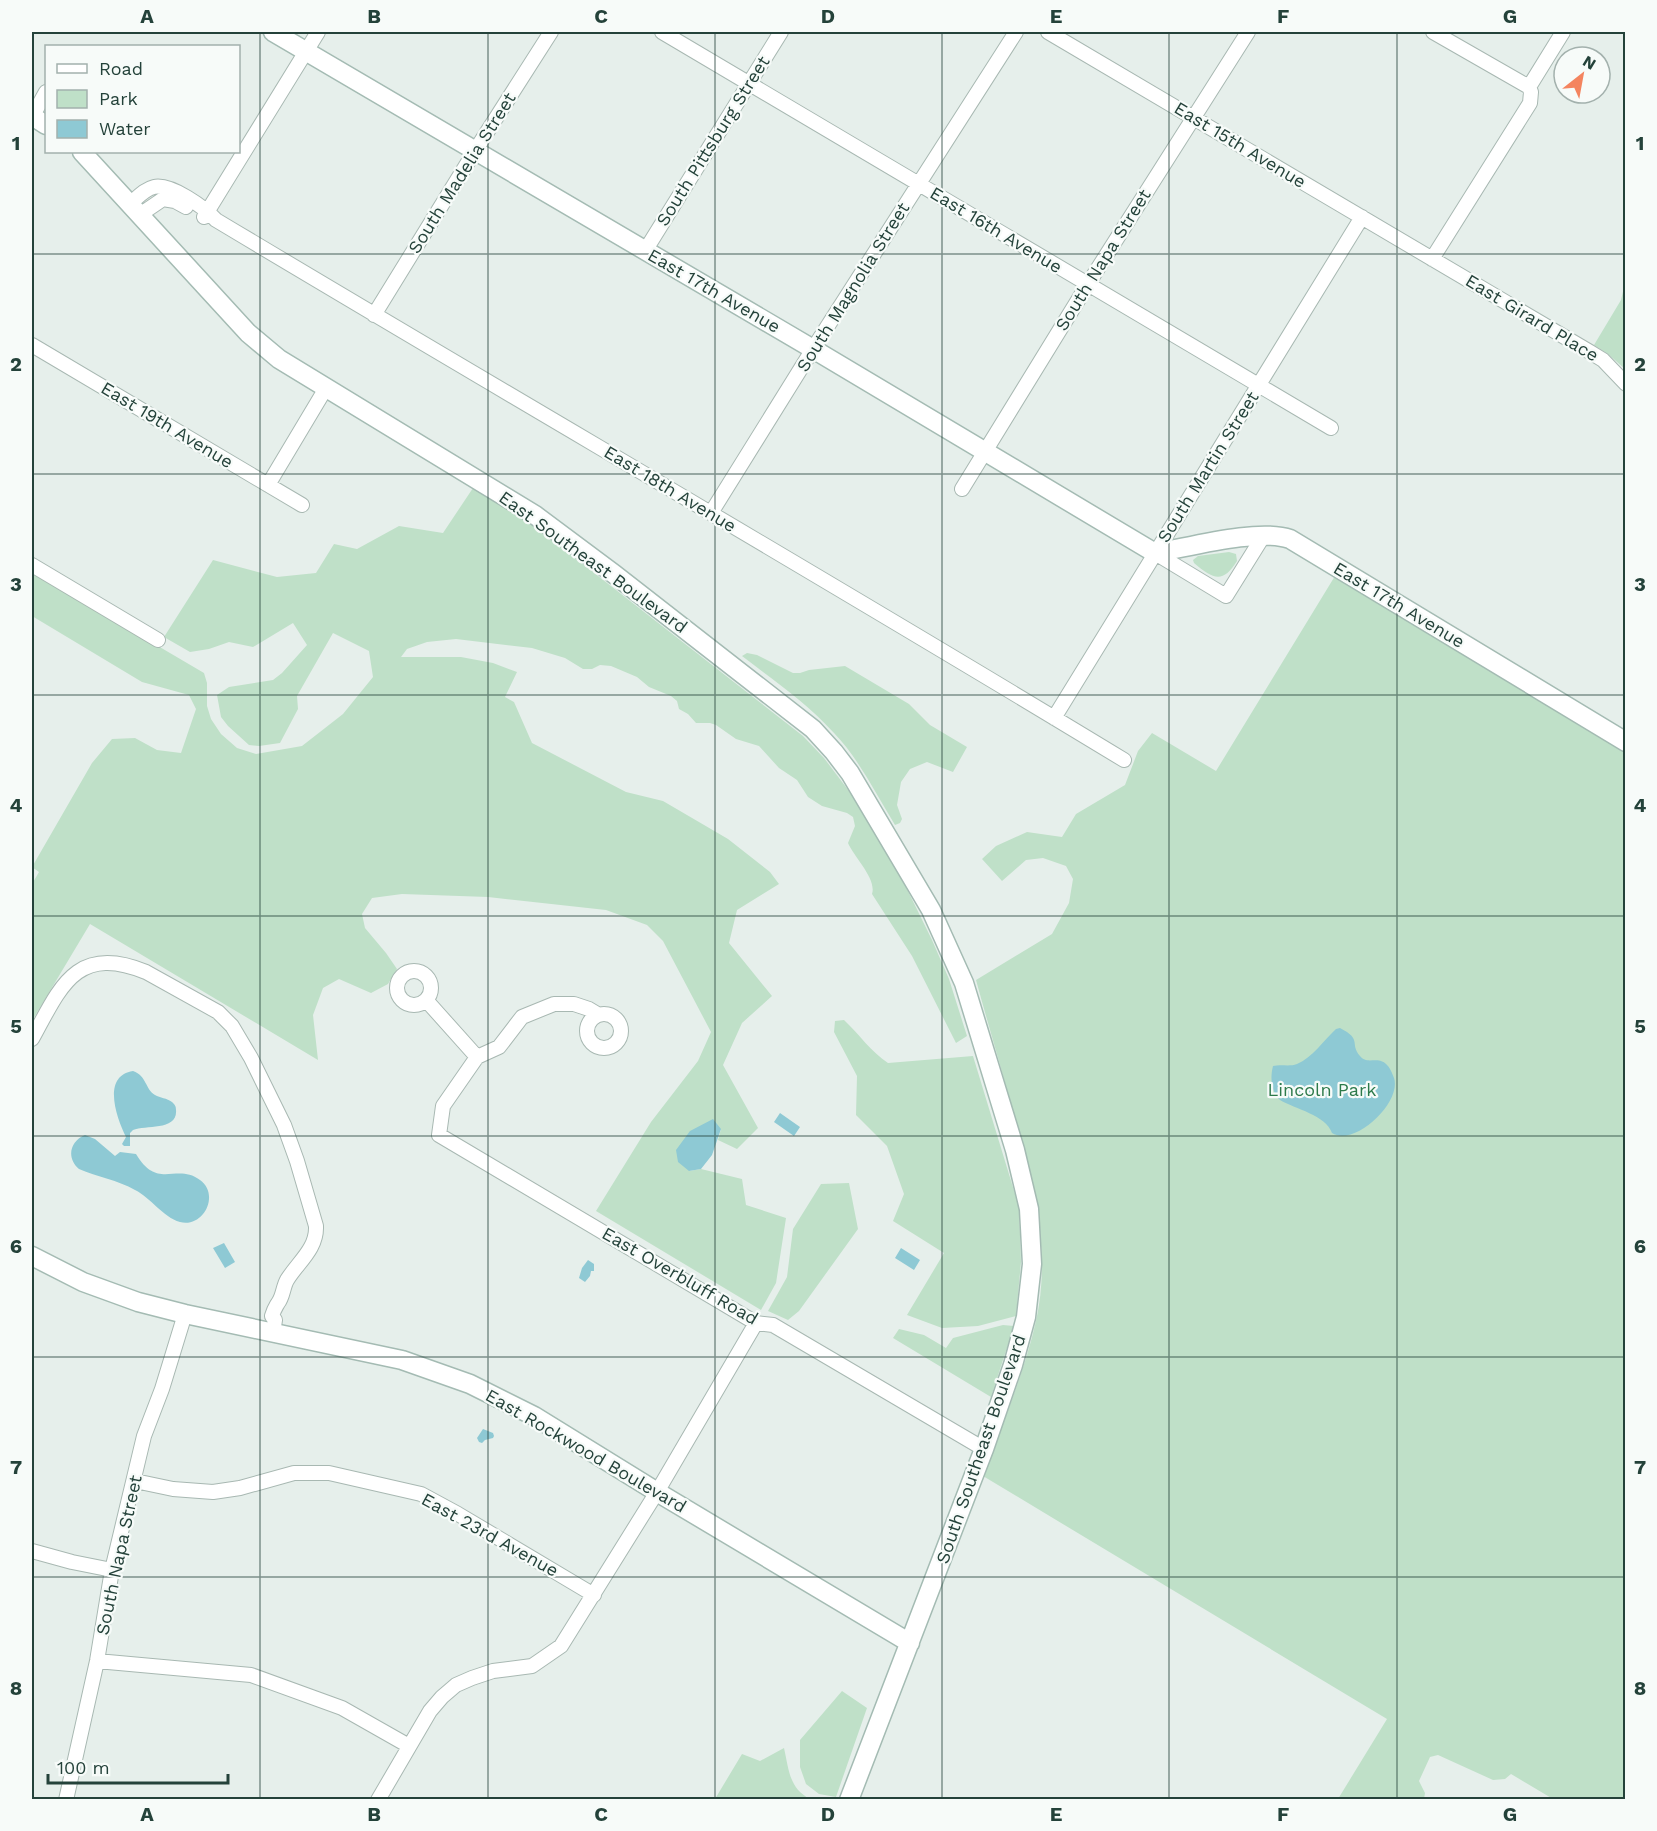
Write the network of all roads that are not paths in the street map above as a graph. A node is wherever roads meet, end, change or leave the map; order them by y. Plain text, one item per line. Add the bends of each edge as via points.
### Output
1 (273, 32) edge
2 (318, 32) edge
3 (551, 32) edge
4 (662, 32) edge
5 (781, 32) edge
6 (1016, 32) edge
7 (1048, 32) edge
8 (1248, 32) edge
9 (1433, 32) edge
10 (1563, 32) edge
11 (305, 51) junction
12 (749, 83) junction
13 (1529, 87) junction
14 (45, 94) edge
15 (32, 116) edge
16 (1193, 117) junction
17 (45, 124) edge
18 (475, 151) junction
19 (83, 153) edge
20 (918, 184) junction
21 (136, 209) junction
22 (209, 216) junction
23 (1362, 217) junction
24 (645, 251) junction
25 (1432, 258) junction
26 (1088, 284) junction
27 (374, 315) junction
28 (32, 345) edge
29 (813, 349) junction
30 (1626, 384) edge
31 (1259, 386) junction
32 (326, 388) junction
33 (1331, 428) dead end
34 (984, 452) junction
35 (268, 485) junction
36 (962, 489) dead end
37 (302, 505) dead end
38 (711, 513) junction
39 (1264, 535) junction
40 (1155, 553) junction
41 (32, 565) edge
42 (158, 640) dead end
43 (1054, 718) junction
44 (1626, 741) edge
45 (1124, 760) dead end
46 (964, 983) joint
47 (426, 1000) dead end
48 (599, 1015) dead end
49 (32, 1039) edge
50 (477, 1057) junction
51 (32, 1256) edge
52 (185, 1314) junction
53 (756, 1323) junction
54 (274, 1327) junction
55 (984, 1449) junction
56 (135, 1481) junction
57 (657, 1492) junction
58 (32, 1551) edge
59 (112, 1570) junction
60 (594, 1595) junction
61 (910, 1643) junction
62 (97, 1661) junction
63 (409, 1746) junction
64 (66, 1800) edge
65 (378, 1800) edge
66 (849, 1800) edge

1 - 11 street, East 17th Avenue
2 - 11 street
3 - 18 street, South Madelia Street
4 - 12 street, East 16th Avenue
5 - 12 street, South Pittsburg Street
6 - 20 street, South Magnolia Street
7 - 16 street, East 15th Avenue
8 - 16 street, South Napa Street
9 - 13 street
10 - 13 street
11 - 18 street, East 17th Avenue
11 - 22 street
12 - 20 street, East 16th Avenue
12 - 24 street, South Pittsburg Street
13 - 25 street via 1530,103
14 - 15 street
15 - 17 street
16 - 23 street, East 15th Avenue
16 - 26 street, South Napa Street
18 - 24 street, East 17th Avenue
18 - 27 street, South Madelia Street
19 - 21 street
20 - 26 street, East 16th Avenue
20 - 29 street, South Magnolia Street
21 - 22 street, East 18th Avenue via 168,199
21 - 32 street, East Southeast Boulevard via 248,333 279,359
22 - 27 street, East 18th Avenue
23 - 25 street, East 15th Avenue
23 - 31 street, South Martin Street
24 - 29 street, East 17th Avenue
25 - 30 street, East Girard Place via 1590,352
26 - 31 street, East 16th Avenue
26 - 34 street, South Napa Street
27 - 38 street, East 18th Avenue
28 - 35 street, East 19th Avenue
29 - 34 street, East 17th Avenue
29 - 38 street, South Magnolia Street
31 - 33 street, East 16th Avenue
31 - 40 street, South Martin Street
32 - 35 street
32 - 46 street, East Southeast Boulevard via 535,515 813,729 850,773 922,894
34 - 36 street, South Napa Street
34 - 40 street, East 17th Avenue
35 - 37 street, East 19th Avenue
38 - 43 street, East 18th Avenue
39 - 40 street, East 17th Avenue
39 - 40 street, East 17th Avenue via 1226,596
39 - 44 street, East 17th Avenue via 1281,536 1300,545
40 - 43 street, South Martin Street
41 - 42 street
43 - 45 street, East 18th Avenue
46 - 55 street, South Southeast Boulevard via 1015,1150 1032,1240 1026,1317
47 - 50 street
48 - 50 street via 574,1004 554,1004 522,1017 499,1047
49 - 54 street via 68,979 84,968 112,963 146,972 218,1012 232,1026 284,1125 316,1226 313,1246 287,1280 279,1302 280,1318
50 - 53 street, East Overbluff Road via 443,1106 439,1135
51 - 52 street, East Rockwood Boulevard via 83,1282
52 - 54 street, East Rockwood Boulevard
52 - 56 street, South Napa Street via 144,1436
53 - 55 street, East Overbluff Road via 773,1325
53 - 57 street
54 - 57 street, East Rockwood Boulevard via 402,1360 470,1384 534,1416
55 - 61 street, South Southeast Boulevard
56 - 59 street, South Napa Street
56 - 60 street, East 23rd Avenue via 173,1490 213,1492 294,1473 329,1473 421,1494
57 - 60 street
57 - 61 street, East Rockwood Boulevard
58 - 59 street
59 - 62 street, South Napa Street
60 - 63 street via 561,1646 532,1666 493,1671 456,1685 430,1711
61 - 66 street, South Southeast Boulevard
62 - 63 street via 251,1675 342,1708
62 - 64 street, South Napa Street
63 - 65 street

